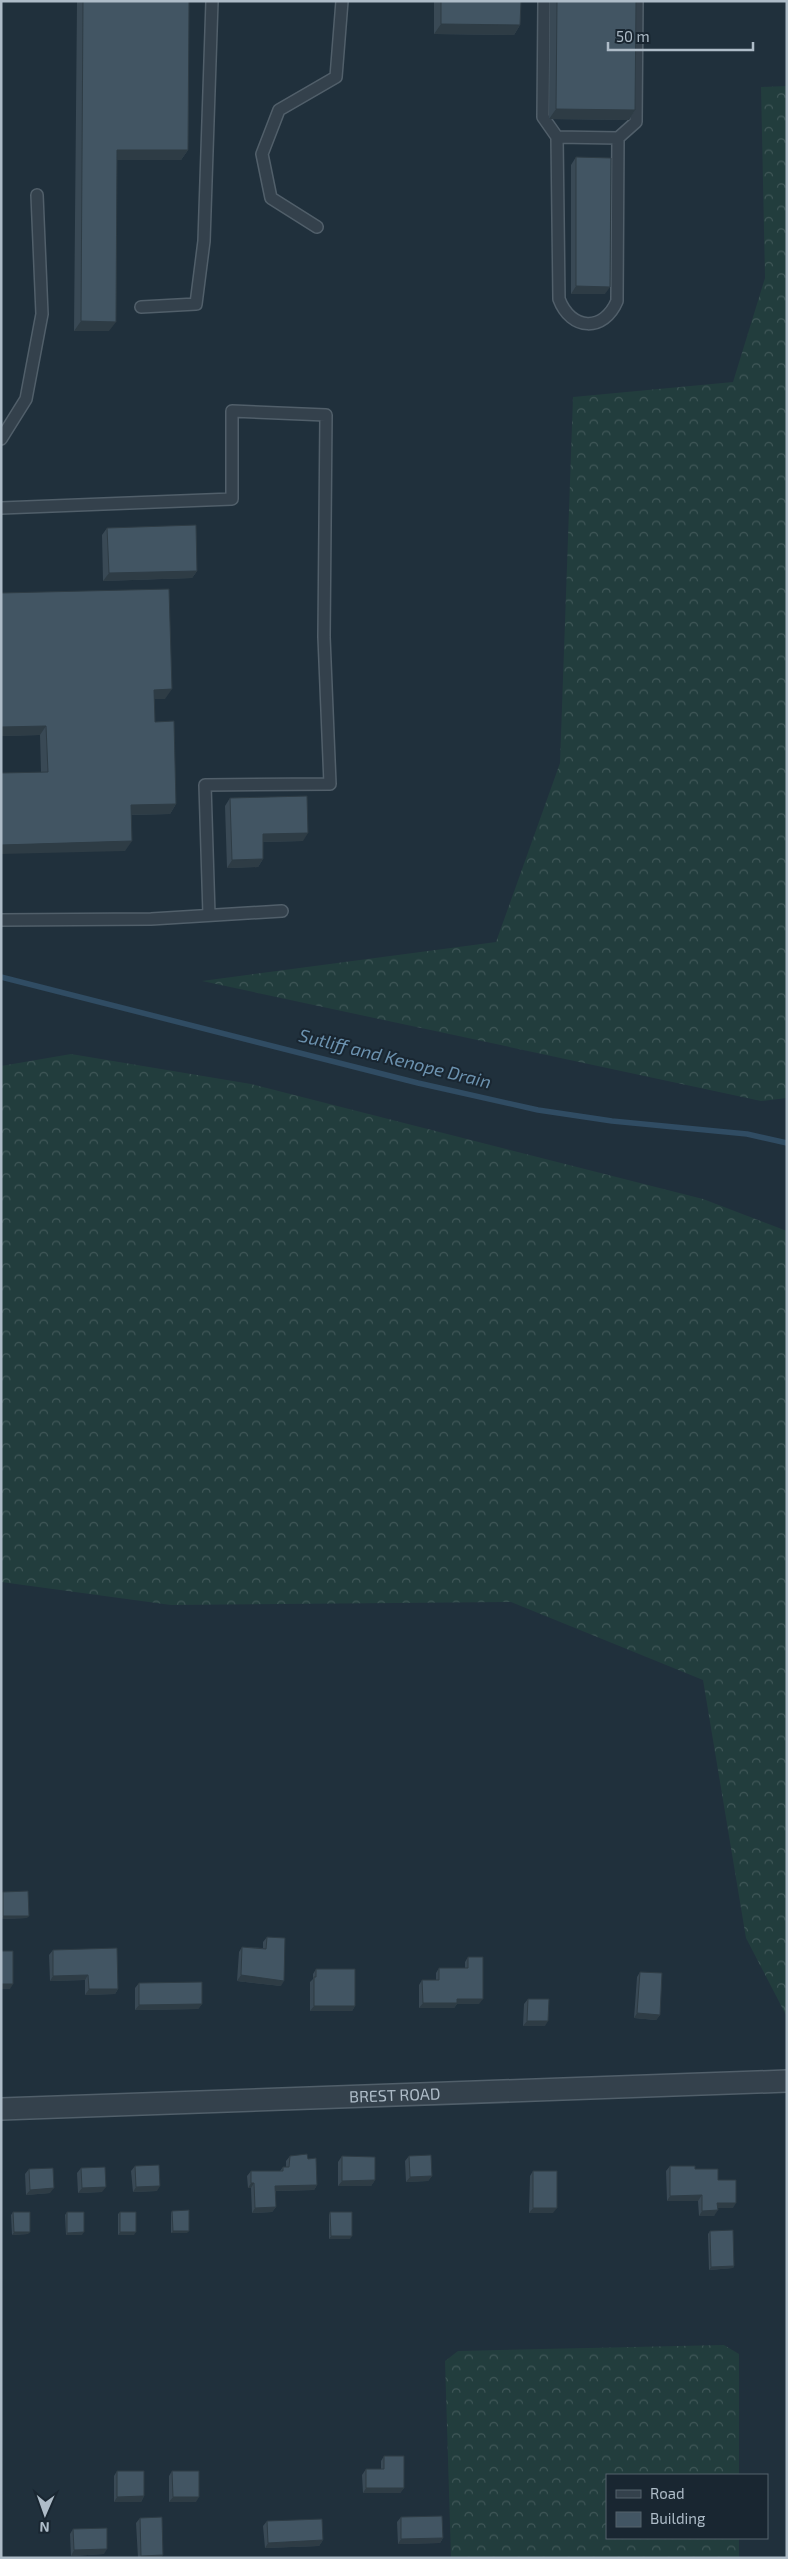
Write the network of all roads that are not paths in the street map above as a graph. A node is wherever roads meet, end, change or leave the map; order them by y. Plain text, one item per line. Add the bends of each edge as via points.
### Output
1 (212, 1) edge
2 (342, 1) edge
3 (544, 1) edge
4 (637, 1) edge
5 (557, 137) junction
6 (618, 138) junction
7 (37, 195) dead end
8 (317, 227) dead end
9 (141, 307) dead end
10 (1, 439) edge
11 (1, 508) edge
12 (282, 911) dead end
13 (209, 915) junction
14 (1, 920) edge
15 (787, 2080) edge
16 (1, 2109) edge

1 - 9 lane via 204,242 196,304
2 - 8 lane via 336,77 279,110 262,154 271,198
3 - 5 lane via 543,117
4 - 6 lane via 636,122
5 - 6 lane
5 - 6 lane via 559,299 564,312 574,320 589,324 602,321 612,313 617,301
7 - 10 lane via 42,314 26,399
11 - 13 lane via 232,498 232,411 326,415 324,637 330,784 206,785
12 - 13 lane
13 - 14 lane via 151,919
15 - 16 street, BREST ROAD

